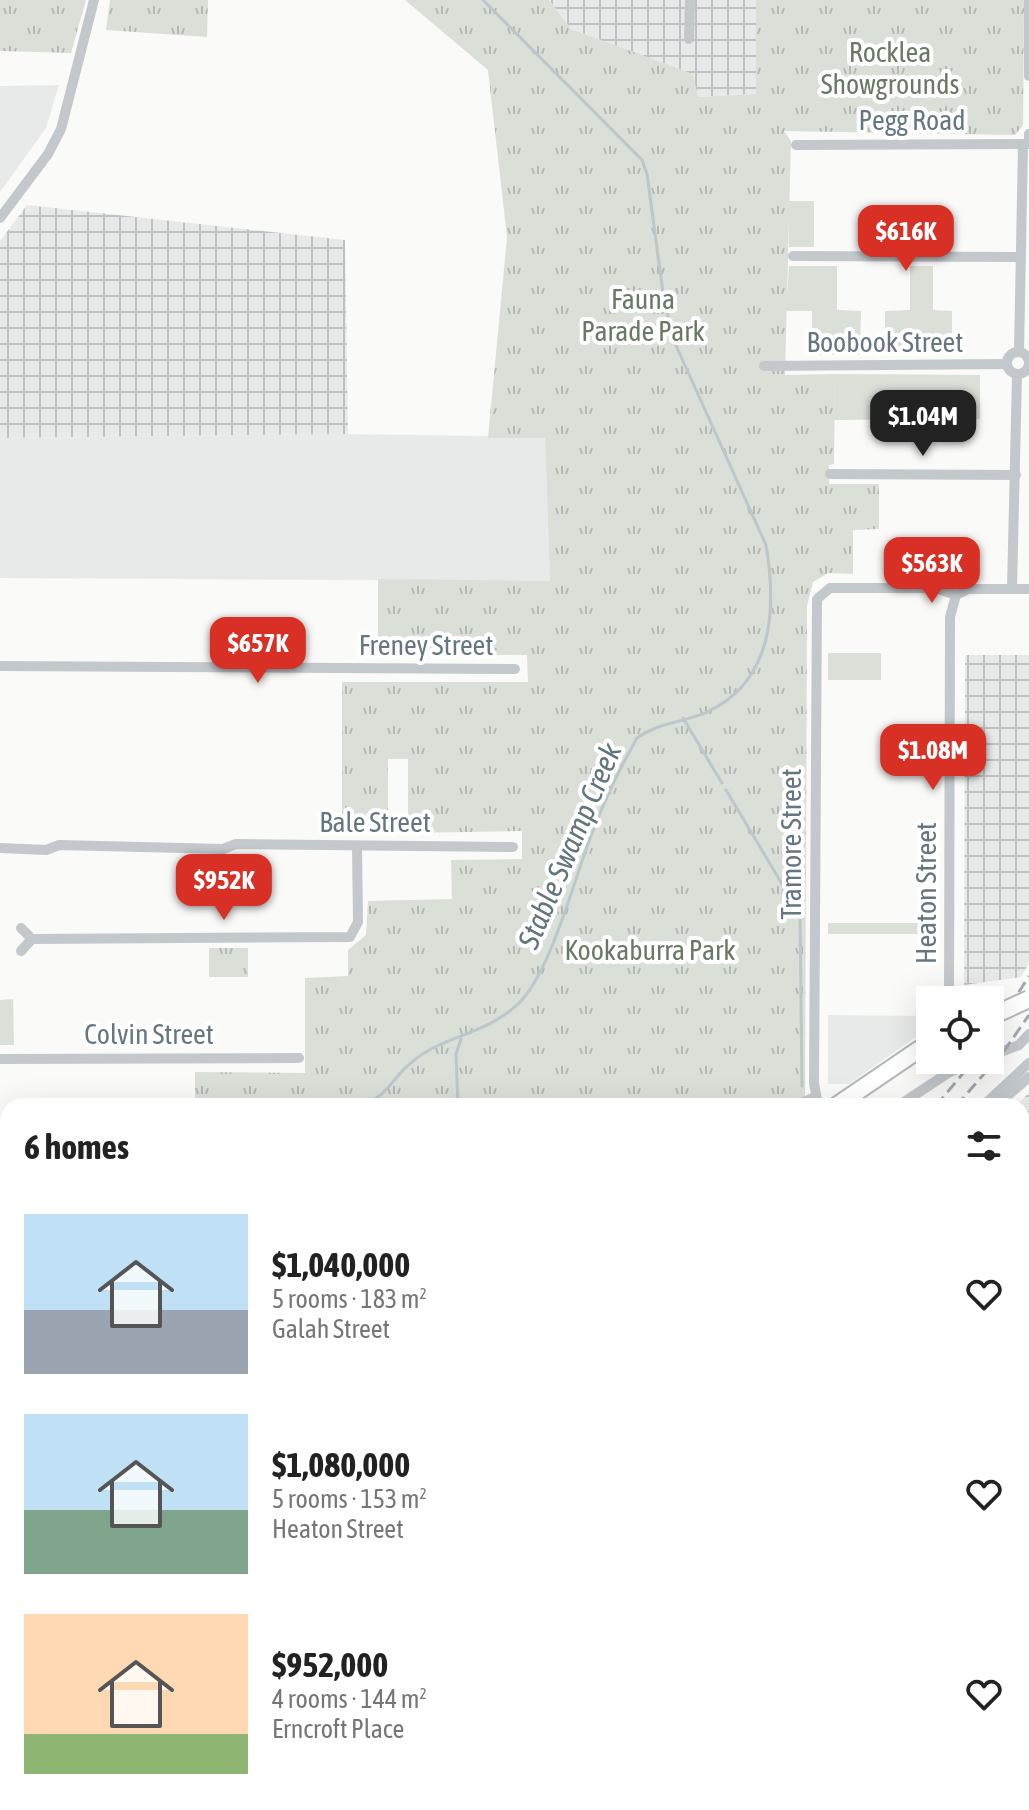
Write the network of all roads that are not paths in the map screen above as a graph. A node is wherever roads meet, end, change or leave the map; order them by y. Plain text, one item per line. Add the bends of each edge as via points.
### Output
1 (94, 0) edge
2 (690, 0) edge
3 (1029, 0) edge
4 (689, 39) dead end
5 (1029, 76) edge
6 (1027, 141) edge
7 (796, 145) dead end
8 (0, 218) edge
9 (793, 256) dead end
10 (1020, 257) junction
11 (1019, 352) junction
12 (1006, 364) junction
13 (1029, 364) edge
14 (764, 366) dead end
15 (1017, 375) junction
16 (830, 474) dead end
17 (1016, 475) junction
18 (1012, 589) junction
19 (1029, 589) edge
20 (956, 595) junction
21 (0, 666) edge
22 (515, 669) dead end
23 (357, 846) junction
24 (513, 847) dead end
25 (0, 848) edge
26 (21, 928) dead end
27 (32, 939) junction
28 (21, 951) dead end
29 (949, 986) edge
30 (1029, 988) edge
31 (1029, 999) edge
32 (1004, 1000) edge
33 (1004, 1011) edge
34 (1029, 1034) edge
35 (1024, 1045) edge
36 (1004, 1051) edge
37 (916, 1052) edge
38 (299, 1058) dead end
39 (0, 1059) edge
40 (916, 1063) edge
41 (1029, 1063) edge
42 (946, 1074) edge
43 (1029, 1077) edge
44 (816, 1098) edge
45 (848, 1098) edge
46 (865, 1098) edge
47 (910, 1098) edge
48 (992, 1098) edge
49 (1005, 1098) edge

1 - 8 street via 61,129
2 - 4 street
3 - 5 street
6 - 7 street, Pegg Road
6 - 10 street
9 - 10 street
10 - 11 street
11 - 12 street
11 - 13 street
12 - 14 street, Boobook Street
12 - 15 street
13 - 15 street
15 - 17 street
16 - 17 street
17 - 18 street
18 - 19 street
18 - 20 street via 968,589
20 - 29 street, Heaton Street via 950,617
20 - 44 street, Tramore Street via 936,588 830,588 822,592 816,608
21 - 22 street, Freney Street
23 - 24 street, Bale Street
23 - 25 street, Bale Street
23 - 27 street via 358,922 350,937
26 - 27 street
27 - 28 street
30 - 32 highway
31 - 33 highway, bridge
34 - 35 street
35 - 36 street
37 - 45 highway
38 - 39 street, Colvin Street
40 - 46 highway
41 - 48 street
42 - 47 street
43 - 49 street

